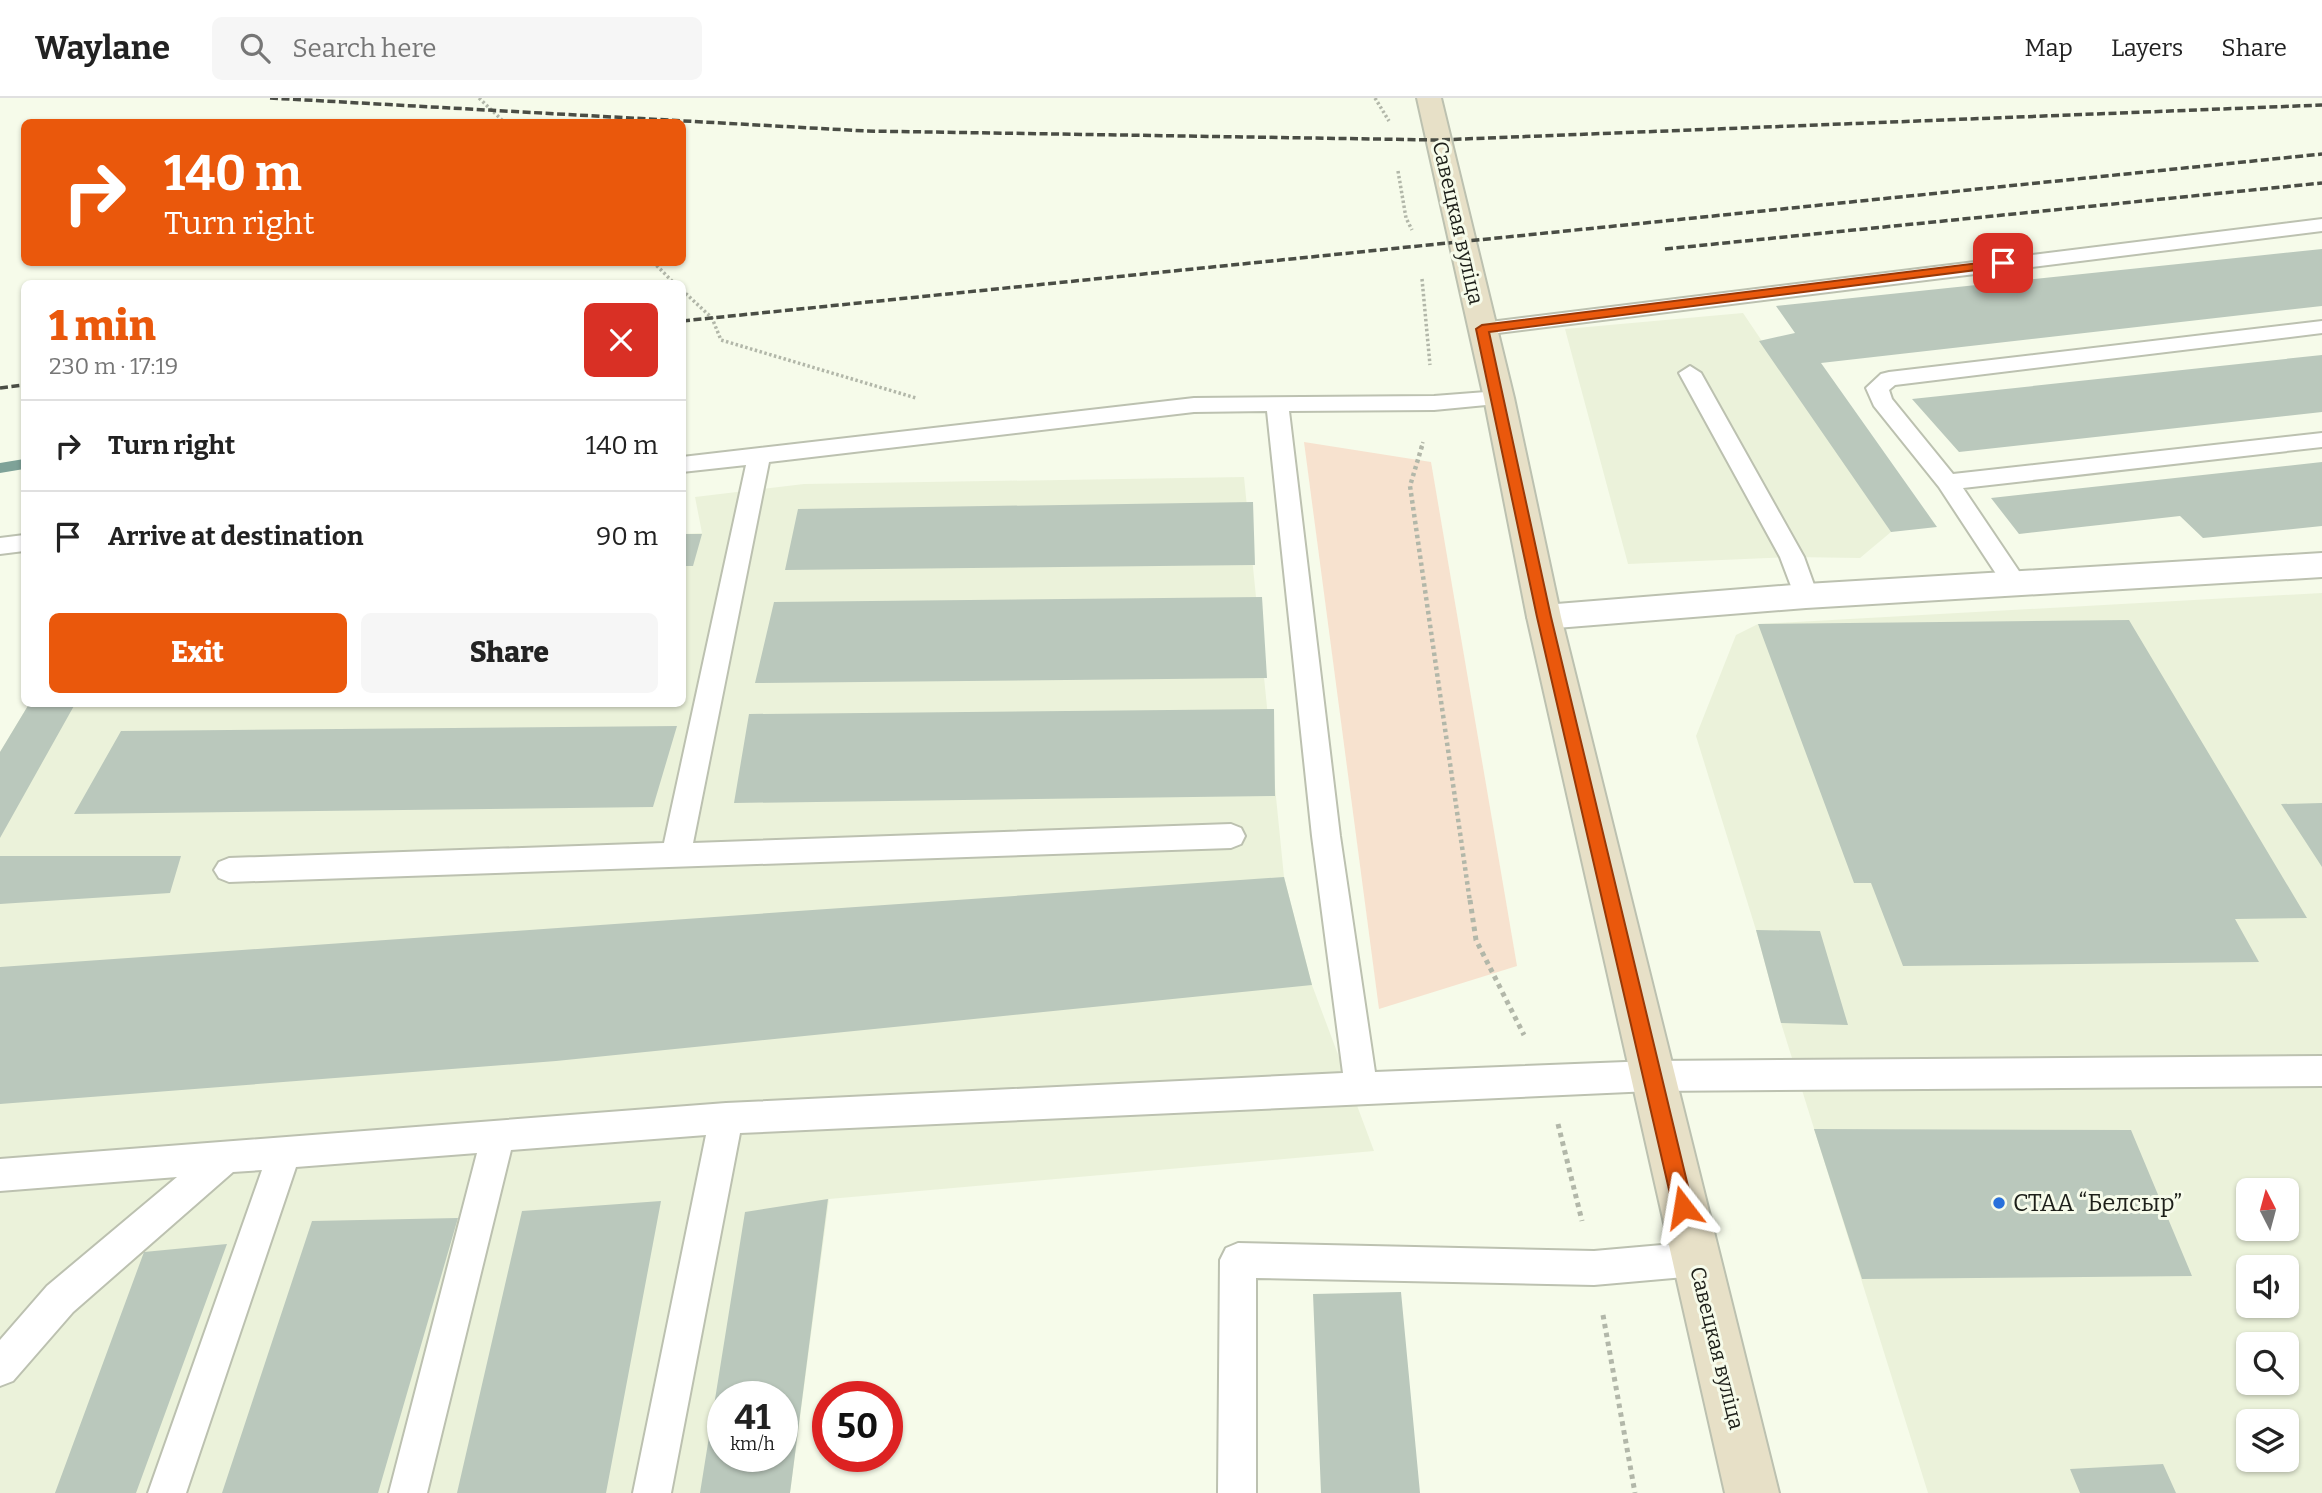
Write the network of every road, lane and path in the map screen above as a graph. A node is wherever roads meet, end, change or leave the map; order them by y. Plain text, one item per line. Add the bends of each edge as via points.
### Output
1 (479, 98) edge
2 (1375, 98) edge
3 (1429, 98) edge
4 (501, 119) edge
5 (1391, 131) dead end
6 (1397, 165) dead end
7 (2322, 225) edge
8 (1415, 237) dead end
9 (657, 266) edge
10 (1422, 272) dead end
11 (671, 280) edge
12 (686, 294) edge
13 (2322, 327) edge
14 (1482, 329) junction
15 (1690, 373) dead end
16 (1499, 398) junction
17 (921, 399) dead end
18 (1277, 403) junction
19 (1434, 403) junction
20 (2322, 440) edge
21 (759, 457) junction
22 (686, 465) edge
23 (1947, 482) junction
24 (21, 543) edge
25 (0, 546) edge
26 (2322, 565) edge
27 (2014, 583) junction
28 (1806, 596) junction
29 (1544, 617) junction
30 (1231, 836) dead end
31 (676, 854) junction
32 (229, 870) dead end
33 (2322, 1071) edge
34 (1651, 1076) junction
35 (1547, 1080) junction
36 (1361, 1087) junction
37 (726, 1118) junction
38 (498, 1135) junction
39 (285, 1151) junction
40 (226, 1157) junction
41 (0, 1175) edge
42 (1696, 1259) junction
43 (1594, 1268) junction
44 (0, 1368) edge
45 (167, 1493) edge
46 (408, 1493) edge
47 (652, 1493) edge
48 (1237, 1493) edge
49 (1635, 1493) edge
50 (1752, 1493) edge

1 - 4 path
2 - 5 path
3 - 14 main road, Савецкая вуліца
6 - 8 path via 1406,218
7 - 14 lane
9 - 11 path
10 - 19 path
12 - 17 path via 712,318 721,340
13 - 23 lane via 1889,379 1877,388 1882,401
14 - 16 main road, Савецкая вуліца
15 - 28 lane via 1792,557
16 - 19 lane
16 - 29 main road, Савецкая вуліца
18 - 19 lane
18 - 21 lane via 1194,405
18 - 36 lane via 1326,836
19 - 35 path via 1410,486 1476,940
20 - 23 lane
21 - 22 lane
21 - 31 lane
23 - 27 lane
24 - 25 lane
26 - 27 street
27 - 28 street
28 - 29 street
29 - 34 main road, Савецкая вуліца
30 - 31 lane
31 - 32 lane
33 - 34 lane
34 - 35 lane
34 - 42 main road, Савецкая вуліца
35 - 36 lane
35 - 43 path
36 - 37 lane
37 - 38 lane
37 - 47 lane
38 - 39 lane
38 - 46 lane
39 - 40 lane
39 - 45 lane
40 - 41 lane
40 - 44 lane via 60,1299
42 - 43 lane
42 - 50 main road, Савецкая вуліца
43 - 48 lane via 1238,1260
43 - 49 path

